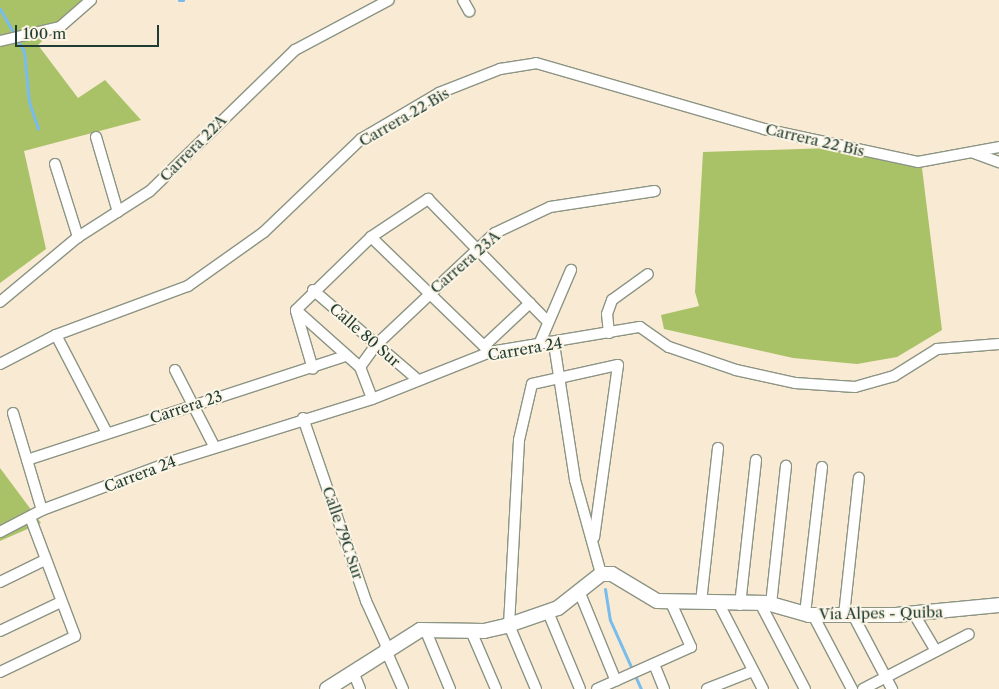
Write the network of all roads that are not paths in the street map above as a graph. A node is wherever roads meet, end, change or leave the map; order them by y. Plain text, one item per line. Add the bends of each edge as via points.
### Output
1 (91, 0) edge
2 (389, 0) edge
3 (463, 0) edge
4 (469, 11) dead end
5 (0, 41) edge
6 (96, 137) dead end
7 (999, 147) edge
8 (973, 153) junction
9 (999, 162) edge
10 (55, 164) dead end
11 (655, 191) dead end
12 (118, 212) junction
13 (78, 237) junction
14 (371, 237) junction
15 (476, 251) junction
16 (571, 270) dead end
17 (648, 274) dead end
18 (313, 290) junction
19 (431, 291) junction
20 (0, 302) edge
21 (530, 302) junction
22 (296, 310) junction
23 (548, 322) junction
24 (609, 333) junction
25 (56, 335) junction
26 (554, 344) junction
27 (999, 344) edge
28 (376, 345) junction
29 (538, 347) junction
30 (487, 349) junction
31 (346, 356) junction
32 (0, 364) edge
33 (360, 367) junction
34 (314, 369) junction
35 (175, 370) dead end
36 (559, 378) junction
37 (418, 380) junction
38 (372, 399) junction
39 (192, 404) junction
40 (13, 413) dead end
41 (303, 418) junction
42 (107, 433) junction
43 (214, 446) junction
44 (718, 448) dead end
45 (27, 460) junction
46 (756, 460) dead end
47 (786, 466) dead end
48 (822, 467) dead end
49 (859, 478) dead end
50 (42, 510) junction
51 (30, 517) junction
52 (0, 532) edge
53 (594, 537) junction
54 (45, 560) junction
55 (601, 574) junction
56 (0, 582) edge
57 (579, 591) junction
58 (62, 602) junction
59 (701, 602) junction
60 (718, 602) junction
61 (671, 603) junction
62 (765, 604) junction
63 (740, 605) junction
64 (999, 605) edge
65 (548, 612) junction
66 (809, 614) junction
67 (914, 614) junction
68 (849, 615) junction
69 (509, 625) junction
70 (425, 629) junction
71 (0, 631) edge
72 (471, 631) junction
73 (968, 634) dead end
74 (386, 647) junction
75 (936, 651) junction
76 (654, 664) junction
77 (753, 671) junction
78 (0, 672) edge
79 (354, 674) junction
80 (886, 677) junction
81 (616, 681) junction
82 (327, 689) edge
83 (360, 689) edge
84 (403, 689) edge
85 (450, 689) edge
86 (496, 689) edge
87 (536, 689) edge
88 (580, 689) edge
89 (597, 689) edge
90 (664, 689) edge
91 (707, 689) edge
92 (763, 689) edge
93 (804, 689) edge
94 (852, 689) edge
95 (864, 689) edge
96 (892, 689) edge

1 - 5 street via 60,27
2 - 12 street, Carrera 22A via 295,50 150,191
3 - 4 street
6 - 12 street
7 - 8 street
8 - 9 street
8 - 25 street, Carrera 22 Bis via 918,162 764,129 536,63 512,66 440,93 361,139 264,232 188,286
10 - 13 street
11 - 15 street, Carrera 23A via 550,207 495,233
12 - 13 street, Carrera 22A
13 - 20 street, Carrera 22A
14 - 15 street via 428,198
14 - 18 street
14 - 19 street
15 - 19 street, Carrera 23A
15 - 21 street
16 - 23 street
17 - 24 street via 612,300 607,314
18 - 22 street
18 - 28 street, Calle 80 Sur
19 - 28 street, Carrera 23A
19 - 30 street
21 - 23 street
21 - 30 street
22 - 31 street
22 - 34 street
23 - 29 street
24 - 26 street, Carrera 24
24 - 27 street, Carrera 24 via 640,327 669,347 736,370 795,383 855,387 894,376 938,349
25 - 32 street, Carrera 22 Bis
25 - 42 street
26 - 29 street, Carrera 24
26 - 36 street
28 - 33 street, Carrera 23A
28 - 37 street, Calle 80 Sur
29 - 30 street, Carrera 24
30 - 37 street, Carrera 24
31 - 33 street
31 - 34 street, Carrera 23
33 - 38 street
34 - 39 street, Carrera 23
35 - 39 street
36 - 53 street via 575,480
36 - 53 street via 618,365
36 - 69 street via 532,384 519,440
37 - 38 street, Carrera 24
38 - 41 street, Carrera 24
39 - 42 street, Carrera 23
39 - 43 street
40 - 45 street
41 - 43 street, Carrera 24
41 - 74 street, Calle 79C Sur via 366,601
42 - 45 street, Carrera 23
43 - 50 street, Carrera 24
44 - 59 street
45 - 50 street
46 - 63 street
47 - 62 street
48 - 66 street
49 - 68 street
50 - 51 street, Carrera 24
51 - 52 street, Carrera 24
51 - 54 street
53 - 55 street
54 - 56 street
54 - 58 street
55 - 57 street
55 - 61 street, Vía Alpes - Quiba via 612,574 656,601
57 - 65 street
57 - 81 street
58 - 71 street
58 - 78 street via 75,636
59 - 60 street, Vía Alpes - Quiba
59 - 61 street, Vía Alpes - Quiba
60 - 63 street, Vía Alpes - Quiba
60 - 77 street
61 - 76 street via 691,647
62 - 63 street, Vía Alpes - Quiba
62 - 66 street, Vía Alpes - Quiba
62 - 93 street
64 - 67 street, Vía Alpes - Quiba
65 - 69 street
65 - 88 street
66 - 68 street, Vía Alpes - Quiba
66 - 94 street
67 - 68 street, Vía Alpes - Quiba
67 - 75 street
68 - 80 street
69 - 72 street
69 - 87 street
70 - 72 street
70 - 74 street
70 - 85 street
72 - 86 street
73 - 75 street
74 - 79 street
74 - 84 street, Calle 79C Sur
75 - 80 street
76 - 81 street
76 - 90 street
77 - 91 street
77 - 92 street
79 - 82 street
79 - 83 street
80 - 95 street
80 - 96 street
81 - 89 street

